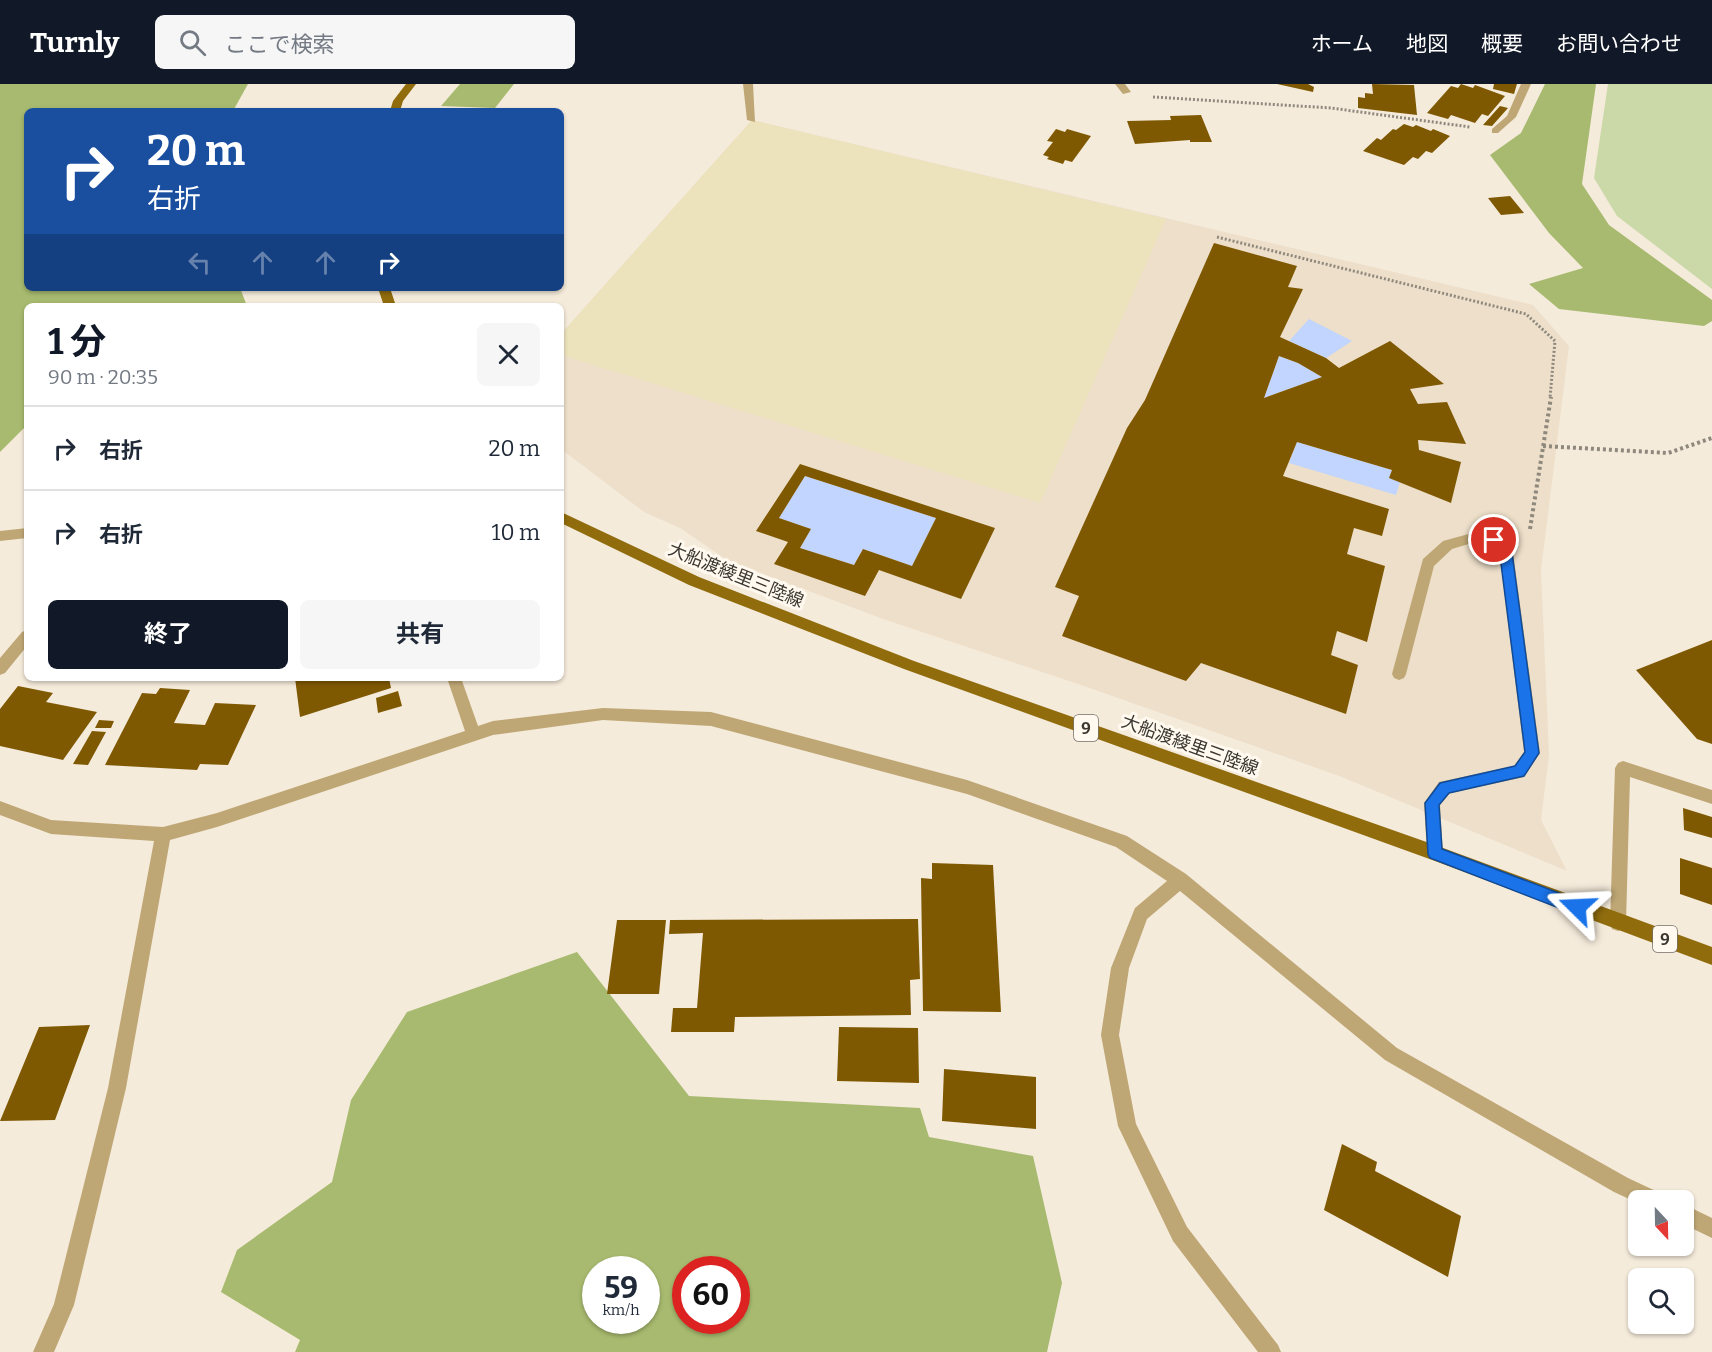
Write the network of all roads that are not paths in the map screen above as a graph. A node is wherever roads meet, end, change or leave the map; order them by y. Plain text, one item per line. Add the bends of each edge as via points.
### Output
1 (411, 84) edge
2 (748, 84) edge
3 (1526, 84) edge
4 (397, 108) edge
5 (752, 120) dead end
6 (1495, 131) road end
7 (564, 518) edge
8 (24, 533) edge
9 (0, 536) edge
10 (24, 640) edge
11 (0, 669) edge
12 (1399, 674) dead end
13 (455, 681) edge
14 (474, 735) junction
15 (1712, 797) edge
16 (0, 808) edge
17 (163, 834) junction
18 (1435, 854) junction
19 (1180, 880) junction
20 (1618, 922) junction
21 (1712, 956) edge
22 (1632, 1190) edge
23 (1694, 1219) edge
24 (1712, 1228) edge
25 (43, 1352) edge
26 (1271, 1352) edge

1 - 4 main road
2 - 5 street
3 - 6 street via 1511,117
7 - 18 main road, 大船渡綾里三陸線 / 9 via 694,581 909,665
8 - 9 street
10 - 11 street
12 - 18 street via 1428,562 1448,545 1483,535 1505,545 1532,753 1519,772 1445,788 1432,803
13 - 14 street
14 - 17 street via 217,820
14 - 19 street via 493,728 603,714 711,720 967,787 1120,841
15 - 20 street via 1623,768
16 - 17 street via 51,827
17 - 25 street via 117,1088 64,1305
18 - 20 main road, 大船渡綾里三陸線 / 9
19 - 22 street via 1391,1054
19 - 26 street via 1141,914 1120,968 1110,1035 1127,1126 1180,1234
20 - 21 main road, 大船渡綾里三陸線 / 9
23 - 24 street

